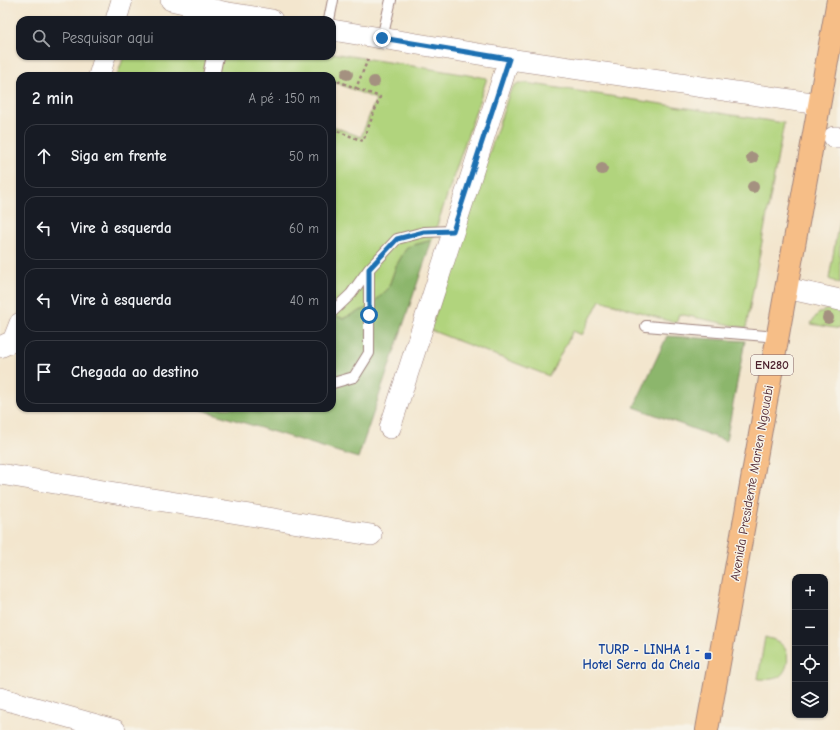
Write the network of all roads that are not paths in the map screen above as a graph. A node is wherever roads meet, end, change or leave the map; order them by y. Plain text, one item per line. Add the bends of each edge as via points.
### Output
1 (122, 0) edge
2 (171, 0) edge
3 (333, 0) edge
4 (391, 0) edge
5 (838, 0) edge
6 (117, 16) edge
7 (222, 16) edge
8 (329, 16) edge
9 (336, 31) edge
10 (382, 38) junction
11 (509, 59) junction
12 (104, 60) edge
13 (214, 60) edge
14 (100, 72) edge
15 (212, 72) edge
16 (819, 104) junction
17 (453, 231) junction
18 (369, 269) junction
19 (786, 288) junction
20 (840, 300) edge
21 (336, 308) edge
22 (646, 326) dead end
23 (16, 333) edge
24 (777, 337) junction
25 (0, 348) edge
26 (336, 382) edge
27 (390, 428) dead end
28 (0, 474) edge
29 (371, 535) dead end
30 (0, 698) edge
31 (115, 730) edge
32 (707, 730) edge

1 - 6 street
2 - 7 street
3 - 8 lane
4 - 10 lane
5 - 16 main road, Avenida Presidente Marien Ngouabi / EN280
9 - 10 street
10 - 11 street
11 - 16 street
11 - 17 street
12 - 14 street
13 - 15 street
16 - 19 main road, Avenida Presidente Marien Ngouabi / EN280
17 - 18 lane via 424,232 397,239
17 - 27 street
18 - 21 lane via 351,294
18 - 26 lane via 369,353 354,377
19 - 20 street
19 - 24 main road, Avenida Presidente Marien Ngouabi / EN280
22 - 24 lane
23 - 25 street via 13,341
24 - 32 main road, Avenida Presidente Marien Ngouabi / EN280
28 - 29 street
30 - 31 street

